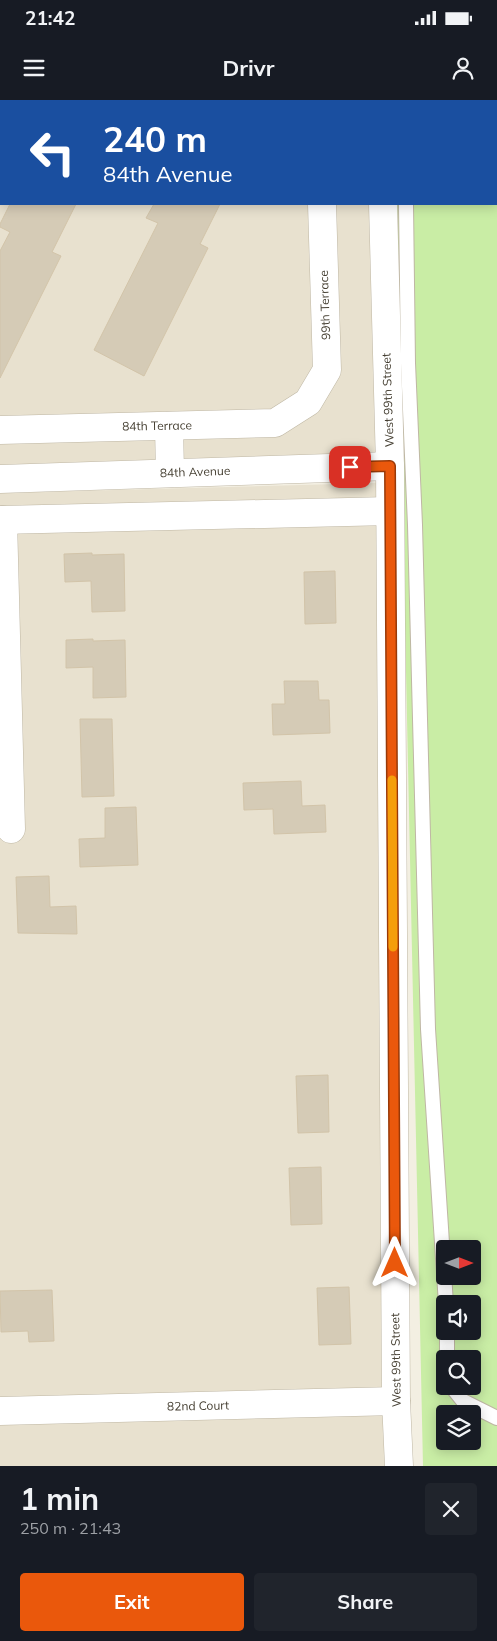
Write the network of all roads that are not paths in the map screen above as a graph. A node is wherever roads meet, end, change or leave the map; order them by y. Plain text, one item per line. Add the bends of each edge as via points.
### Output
1 (322, 205) edge
2 (383, 205) edge
3 (406, 205) edge
4 (308, 402) joint
5 (169, 426) junction
6 (0, 430) edge
7 (390, 466) junction
8 (170, 473) junction
9 (0, 479) edge
10 (390, 511) junction
11 (2, 520) edge
12 (11, 829) dead end
13 (445, 1295) edge
14 (458, 1395) edge
15 (396, 1401) junction
16 (0, 1410) edge
17 (497, 1418) edge
18 (399, 1466) edge

1 - 4 street, 99th Terrace via 327,370
2 - 7 street, West 99th Street
3 - 13 lane via 428,1029
4 - 5 street, 84th Terrace via 275,423
5 - 6 street, 84th Terrace
5 - 8 street
7 - 8 street, 84th Avenue
7 - 10 street, West 99th Street
8 - 9 street, 84th Avenue
10 - 11 street
10 - 15 street, West 99th Street
11 - 12 street
14 - 17 lane via 463,1401
15 - 16 street, 82nd Court
15 - 18 street, West 99th Street

